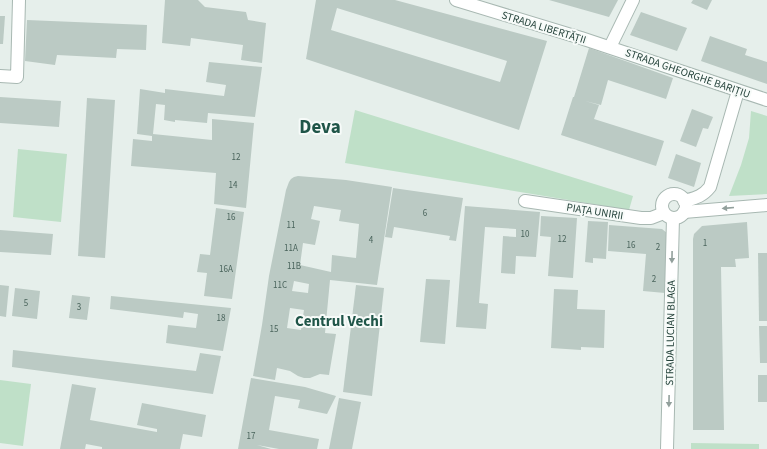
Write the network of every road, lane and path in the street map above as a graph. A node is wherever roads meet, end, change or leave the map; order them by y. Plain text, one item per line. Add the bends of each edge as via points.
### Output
1 (20, 0) edge
2 (456, 0) edge
3 (633, 0) edge
4 (610, 47) junction
5 (0, 76) edge
6 (738, 90) junction
7 (767, 100) edge
8 (525, 201) dead end
9 (767, 205) edge
10 (684, 206) junction
11 (668, 216) junction
12 (667, 449) edge

1 - 5 street via 16,76
2 - 4 street, STRADA LIBERTĂȚII
3 - 4 street
4 - 6 street, STRADA GHEORGHE BARIȚIU
6 - 7 street, STRADA GHEORGHE BARIȚIU
6 - 10 street via 710,187
8 - 11 street, PIAȚA UNIRII via 641,218
9 -> 10 street
10 - 11 street via 679,216
10 - 11 street via 680,196 676,194 665,197 662,207
11 -> 12 street, STRADA LUCIAN BLAGA

